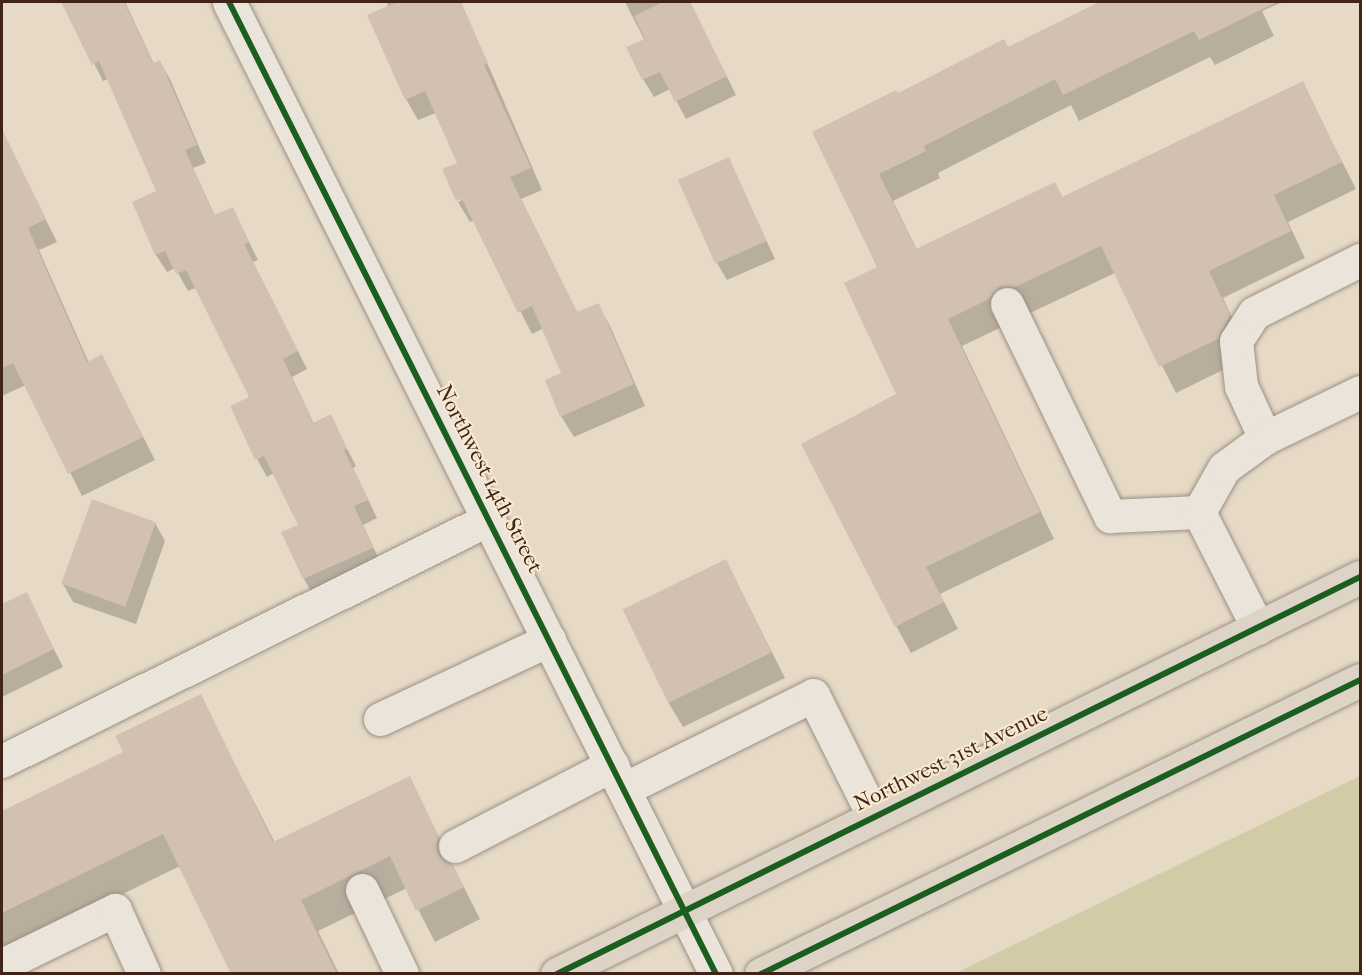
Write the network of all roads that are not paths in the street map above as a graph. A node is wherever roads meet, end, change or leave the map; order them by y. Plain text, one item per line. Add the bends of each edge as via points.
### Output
1 (229, 2) edge
2 (1360, 260) edge
3 (1007, 304) dead end
4 (1360, 392) edge
5 (1265, 438) junction
6 (1199, 512) junction
7 (489, 519) junction
8 (1360, 577) edge
9 (1258, 628) junction
10 (549, 639) junction
11 (1360, 680) edge
12 (380, 719) dead end
13 (2, 761) edge
14 (618, 777) junction
15 (874, 817) junction
16 (455, 846) dead end
17 (363, 890) dead end
18 (686, 911) junction
19 (2, 965) edge
20 (144, 974) edge
21 (402, 974) edge
22 (557, 974) edge
23 (716, 974) edge
24 (762, 974) edge

1 - 7 street, Northwest 14th Street
2 - 5 street via 1254,313 1236,341 1241,386
3 - 6 street via 1110,516
4 - 5 street
5 - 6 street via 1224,468
6 - 9 street
7 - 10 street, Northwest 14th Street
7 - 13 street
8 - 9 main road, Northwest 31st Avenue
9 - 15 main road, Northwest 31st Avenue
10 - 12 street
10 - 14 street, Northwest 14th Street
11 - 24 main road
14 - 15 street via 813,694
14 - 16 street
14 - 18 street, Northwest 14th Street
15 - 18 main road, Northwest 31st Avenue
17 - 21 street
18 - 22 main road, Northwest 31st Avenue
18 - 23 street, Northwest 14th Street
19 - 20 street via 115,910

